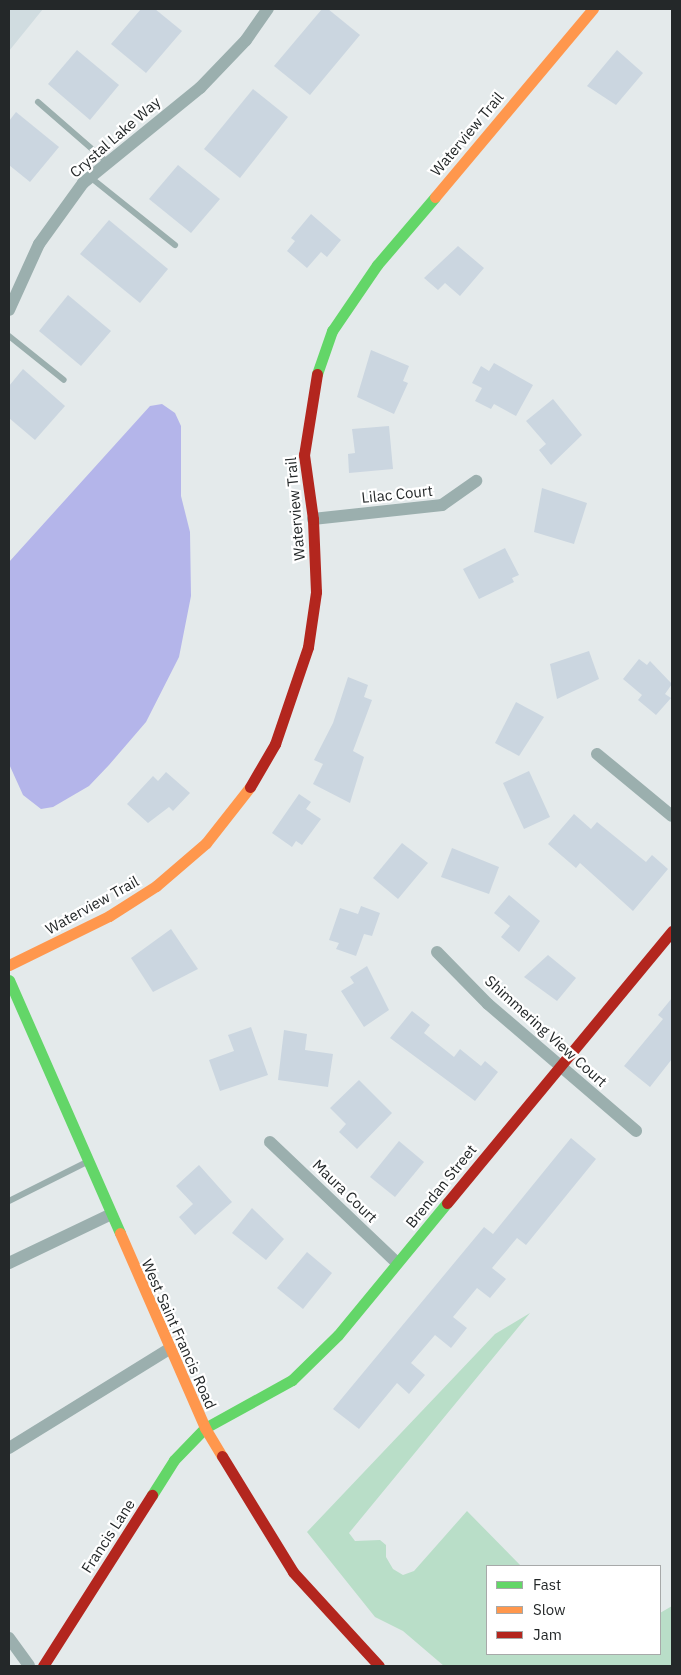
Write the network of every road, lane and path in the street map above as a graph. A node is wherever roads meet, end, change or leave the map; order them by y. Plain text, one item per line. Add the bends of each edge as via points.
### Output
1 (268, 9) edge
2 (592, 9) edge
3 (38, 102) dead end
4 (107, 162) junction
5 (90, 177) junction
6 (175, 245) dead end
7 (9, 306) edge
8 (9, 336) edge
9 (64, 380) dead end
10 (476, 481) dead end
11 (313, 518) junction
12 (598, 754) dead end
13 (672, 816) edge
14 (672, 931) edge
15 (437, 952) dead end
16 (9, 965) edge
17 (9, 980) edge
18 (559, 1066) junction
19 (636, 1131) dead end
20 (270, 1142) dead end
21 (87, 1162) junction
22 (9, 1201) edge
23 (109, 1215) junction
24 (9, 1263) edge
25 (397, 1263) junction
26 (169, 1349) junction
27 (205, 1428) junction
28 (9, 1448) edge
29 (9, 1638) edge
30 (29, 1666) edge
31 (43, 1666) edge
32 (379, 1666) edge

1 - 4 street, Crystal Lake Way via 246,40 200,88
2 - 11 street, Waterview Trail via 377,265 332,331 318,366 306,424 304,455
3 - 4 lane
4 - 5 street, Crystal Lake Way
5 - 6 lane
5 - 7 street, Crystal Lake Way via 39,244
8 - 9 lane
10 - 11 street, Lilac Court via 442,505
11 - 16 street, Waterview Trail via 316,592 308,647 275,744 244,797 206,843 156,886 109,916
12 - 13 street
14 - 18 street, Brendan Street
15 - 18 street, Shimmering View Court via 488,1004
17 - 21 street, West Saint Francis Road
18 - 19 street, Shimmering View Court
18 - 25 street, Brendan Street
20 - 25 street, Maura Court
21 - 22 lane
21 - 23 street, West Saint Francis Road
23 - 24 street
23 - 26 street, West Saint Francis Road
25 - 27 street, Brendan Street via 338,1334 292,1380
26 - 27 street, West Saint Francis Road
26 - 28 street
27 - 31 street, Francis Lane via 174,1460
27 - 32 street, West Saint Francis Road via 293,1572
29 - 30 street

